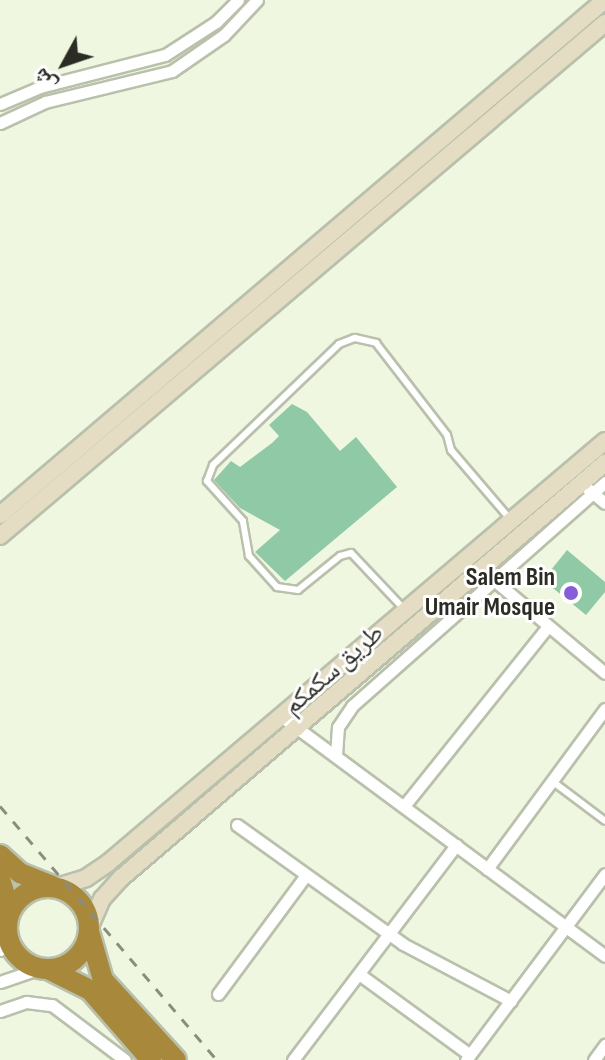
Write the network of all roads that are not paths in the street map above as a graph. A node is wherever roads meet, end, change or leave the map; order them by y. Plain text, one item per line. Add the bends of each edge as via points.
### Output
1 (238, 0) edge
2 (257, 0) edge
3 (605, 0) edge
4 (605, 23) edge
5 (0, 104) edge
6 (0, 123) edge
7 (605, 441) edge
8 (605, 463) edge
9 (605, 482) edge
10 (587, 488) junction
11 (8, 502) edge
12 (605, 503) edge
13 (0, 515) edge
14 (511, 520) junction
15 (0, 536) edge
16 (487, 574) junction
17 (404, 609) junction
18 (546, 629) junction
19 (605, 673) edge
20 (603, 714) edge
21 (281, 716) junction
22 (297, 729) junction
23 (336, 755) junction
24 (552, 781) junction
25 (404, 806) junction
26 (605, 821) edge
27 (237, 825) dead end
28 (456, 845) junction
29 (0, 855) edge
30 (487, 869) junction
31 (605, 874) edge
32 (306, 875) junction
33 (0, 879) edge
34 (55, 887) junction
35 (565, 926) junction
36 (90, 929) junction
37 (6, 931) edge
38 (389, 934) junction
39 (605, 956) edge
40 (45, 968) junction
41 (359, 974) junction
42 (0, 982) edge
43 (218, 994) dead end
44 (511, 1001) junction
45 (0, 1011) edge
46 (605, 1045) edge
47 (468, 1058) edge
48 (596, 1059) edge
49 (125, 1060) edge
50 (151, 1060) edge
51 (176, 1060) edge
52 (293, 1060) edge

1 - 5 street via 216,22 165,55 40,87
2 - 6 street via 224,35 172,71 45,102
3 - 11 street
4 - 15 street
7 - 14 street, طريق سكمكم
8 - 10 street, طريق سكمكم
9 - 10 street
10 - 12 street
10 - 16 street, طريق سكمكم
11 - 13 street
14 - 17 street, طريق سكمكم
14 - 17 lane via 451,450 447,435 376,343 355,338 339,344 213,465 207,481 243,521 249,556 277,587 298,590 351,553
16 - 18 street
16 - 22 street, طريق سكمكم
16 - 23 street via 346,712 338,727
17 - 21 street, طريق سكمكم
18 - 19 street
18 - 25 street
20 - 24 street
21 - 22 street
21 - 34 street, طريق سكمكم via 101,869
22 - 23 street
22 - 36 street, طريق سكمكم via 114,884
23 - 25 street
24 - 26 lane
24 - 30 street
25 - 28 street
27 - 32 street
28 - 30 street
28 - 38 street
29 - 34 highway via 20,873
30 - 35 street
31 - 35 street
32 - 38 street
32 - 43 street
33 - 37 highway
34 - 36 highway via 80,902
34 - 37 highway via 29,891
35 - 39 street
35 - 44 street
36 - 40 highway via 75,960
36 - 51 highway via 103,980
37 - 40 highway via 16,954
38 - 41 street
38 - 44 street
40 - 42 street
40 - 50 highway via 90,990
41 - 47 street
41 - 52 street
44 - 47 street
45 - 49 street via 26,1002 52,1005
46 - 48 street

